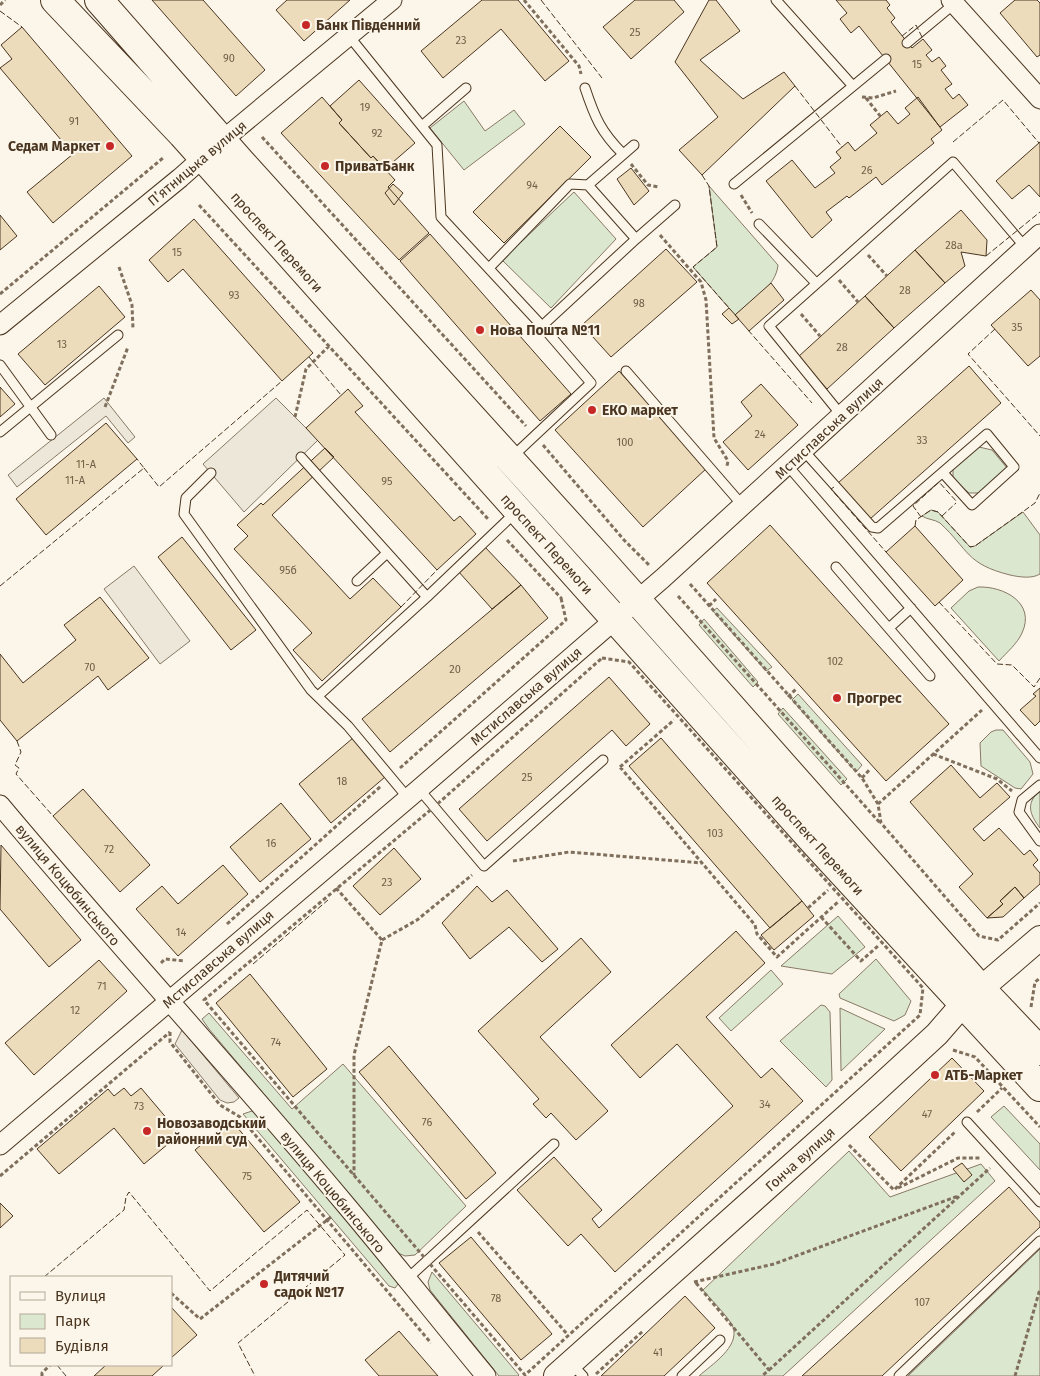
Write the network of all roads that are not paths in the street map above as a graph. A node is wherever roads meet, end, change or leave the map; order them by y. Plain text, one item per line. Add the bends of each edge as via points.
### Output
1 (55, 0) edge
2 (99, 0) edge
3 (392, 0) edge
4 (776, 0) edge
5 (952, 2) edge
6 (349, 36) junction
7 (907, 43) dead end
8 (886, 59) dead end
9 (852, 85) junction
10 (466, 88) dead end
11 (585, 88) road end
12 (1040, 99) edge
13 (422, 126) junction
14 (224, 139) junction
15 (634, 145) dead end
16 (623, 154) junction
17 (202, 158) junction
18 (734, 184) road end
19 (588, 185) junction
20 (675, 205) dead end
21 (759, 224) road end
22 (1040, 234) edge
23 (636, 239) junction
24 (1025, 247) junction
25 (489, 268) junction
26 (816, 283) junction
27 (0, 325) edge
28 (542, 326) junction
29 (118, 335) dead end
30 (0, 365) edge
31 (626, 370) dead end
32 (31, 407) junction
33 (842, 416) junction
34 (0, 432) edge
35 (51, 435) dead end
36 (804, 451) junction
37 (301, 457) dead end
38 (510, 459) junction
39 (788, 466) junction
40 (211, 473) dead end
41 (943, 473) junction
42 (744, 506) junction
43 (517, 511) junction
44 (387, 553) junction
45 (836, 567) dead end
46 (357, 581) dead end
47 (427, 597) junction
48 (636, 601) junction
49 (911, 608) junction
50 (614, 619) junction
51 (889, 628) junction
52 (930, 676) dead end
53 (318, 696) junction
54 (1040, 758) edge
55 (603, 760) road end
56 (1040, 785) edge
57 (413, 794) junction
58 (0, 805) edge
59 (1040, 841) edge
60 (1040, 938) edge
61 (972, 996) junction
62 (169, 1001) junction
63 (1040, 1051) edge
64 (1040, 1087) edge
65 (967, 1122) road end
66 (554, 1144) dead end
67 (0, 1145) edge
68 (1040, 1202) edge
69 (1040, 1241) edge
70 (406, 1280) junction
71 (720, 1340) dead end
72 (570, 1372) edge
73 (486, 1376) edge
74 (682, 1376) edge
75 (899, 1376) edge

1 - 17 main road, проспект Перемоги
2 - 14 main road, проспект Перемоги
3 - 6 street, Пʼятницька вулиця
4 - 9 lane
5 - 7 lane
5 - 12 street
6 - 13 lane
6 - 14 street, Пʼятницька вулиця
8 - 9 lane
9 - 18 lane
10 - 13 lane
11 - 16 lane via 604,135
13 - 25 lane via 437,145 441,216
14 - 17 street, Пʼятницька вулиця
14 - 38 main road, проспект Перемоги via 240,161
15 - 16 lane
16 - 19 lane
17 - 27 street, Пʼятницька вулиця
17 - 43 main road, проспект Перемоги
19 - 23 lane
19 - 25 lane via 570,184
20 - 23 lane
21 - 26 lane
22 - 24 street, Мстиславська вулиця
23 - 28 lane
24 - 26 lane via 953,162
24 - 33 street, Мстиславська вулиця
25 - 28 lane
26 - 33 lane via 769,326
28 - 38 lane via 590,383
29 - 32 lane
30 - 32 lane
31 - 42 lane
32 - 34 lane
32 - 35 lane
33 - 36 street, Мстиславська вулиця
36 - 39 street, Мстиславська вулиця
36 - 41 lane via 872,527 878,528
37 - 44 lane
38 - 48 main road, проспект Перемоги
39 - 42 street, Мстиславська вулиця
39 - 49 lane
40 - 53 lane via 186,498 184,514
41 - 41 lane via 987,434 1014,467 972,505
42 - 48 street, Мстиславська вулиця
43 - 47 lane
43 - 50 main road, проспект Перемоги
44 - 46 lane
44 - 47 lane
45 - 51 lane
47 - 53 lane
48 - 50 street, Мстиславська вулиця
48 - 61 main road, проспект Перемоги
49 - 51 lane
49 - 54 lane
50 - 57 street, Мстиславська вулиця
50 - 61 main road, проспект Перемоги
51 - 52 lane
53 - 57 lane via 390,777
55 - 57 lane via 484,866 434,807
56 - 59 lane via 1022,800 1019,812
57 - 62 street, Мстиславська вулиця
58 - 62 street, вулиця Коцюбинського
60 - 61 street, Гонча вулиця
61 - 63 main road, проспект Перемоги
61 - 64 main road, проспект Перемоги
61 - 72 street, Гонча вулиця via 937,1034 688,1275
62 - 67 street, Мстиславська вулиця
62 - 70 street, вулиця Коцюбинського via 346,1205
65 - 68 lane
66 - 70 lane
69 - 75 lane
70 - 73 street, вулиця Коцюбинського
71 - 74 lane

